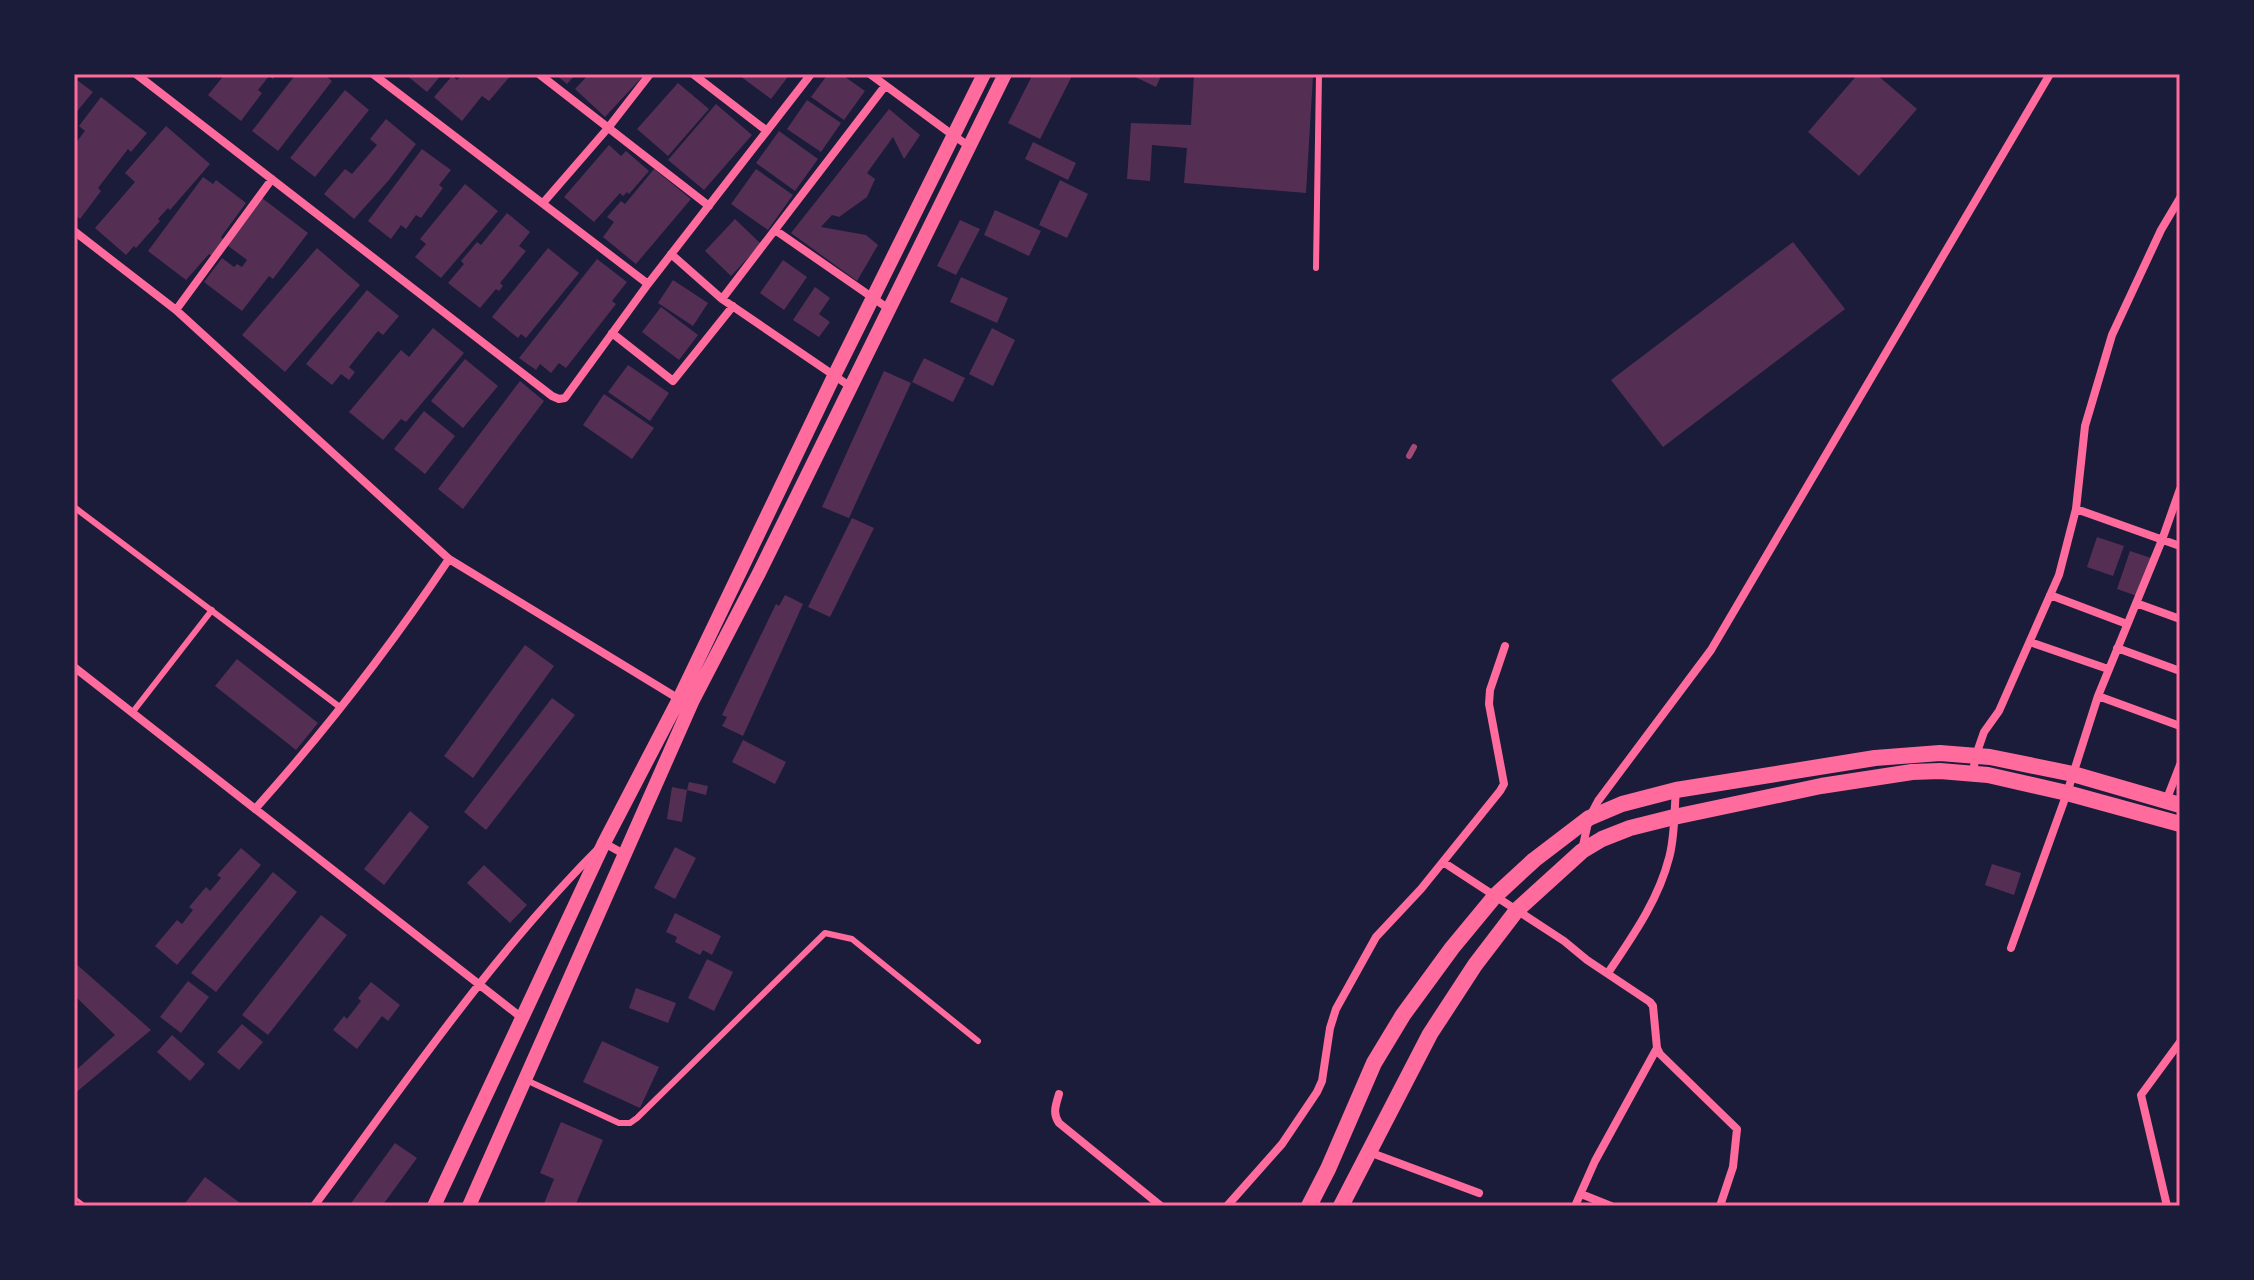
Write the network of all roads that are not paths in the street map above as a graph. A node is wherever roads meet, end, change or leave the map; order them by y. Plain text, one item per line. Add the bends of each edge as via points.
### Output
1 (136, 74) edge
2 (373, 74) edge
3 (539, 74) edge
4 (650, 74) edge
5 (693, 74) edge
6 (811, 74) edge
7 (870, 74) edge
8 (984, 74) edge
9 (1005, 74) edge
10 (1319, 74) edge
11 (2050, 74) edge
12 (885, 86) junction
13 (608, 128) junction
14 (767, 131) junction
15 (954, 136) junction
16 (969, 146) junction
17 (272, 179) junction
18 (543, 203) junction
19 (2179, 203) edge
20 (709, 206) junction
21 (775, 230) junction
22 (74, 231) edge
23 (671, 254) junction
24 (1316, 268) dead end
25 (648, 284) junction
26 (722, 299) junction
27 (873, 299) junction
28 (733, 306) junction
29 (889, 309) junction
30 (176, 310) junction
31 (612, 333) junction
32 (835, 374) junction
33 (851, 387) junction
34 (2180, 489) edge
35 (74, 507) edge
36 (2076, 509) junction
37 (2162, 540) junction
38 (2180, 546) edge
39 (449, 559) junction
40 (2050, 595) junction
41 (2136, 603) junction
42 (212, 610) junction
43 (2180, 619) edge
44 (2127, 624) junction
45 (2030, 642) junction
46 (1505, 646) dead end
47 (2117, 648) junction
48 (74, 667) edge
49 (2108, 669) junction
50 (2180, 671) edge
51 (2098, 696) junction
52 (684, 703) junction
53 (341, 708) junction
54 (132, 713) junction
55 (2180, 726) edge
56 (1976, 755) junction
57 (2180, 765) edge
58 (1973, 772) junction
59 (2073, 774) junction
60 (1676, 790) junction
61 (2067, 793) junction
62 (2173, 803) edge
63 (255, 809) junction
64 (1674, 817) junction
65 (1589, 818) junction
66 (2180, 824) edge
67 (604, 843) junction
68 (1582, 851) junction
69 (624, 854) junction
70 (1443, 862) junction
71 (1495, 896) junction
72 (1517, 910) junction
73 (2011, 948) dead end
74 (1608, 973) junction
75 (479, 985) junction
76 (522, 1018) junction
77 (978, 1041) dead end
78 (2180, 1042) edge
79 (1657, 1048) junction
80 (525, 1079) junction
81 (1059, 1094) dead end
82 (1369, 1152) junction
83 (1479, 1193) dead end
84 (1581, 1194) junction
85 (314, 1206) edge
86 (434, 1206) edge
87 (469, 1206) edge
88 (1161, 1206) edge
89 (1227, 1206) edge
90 (1309, 1206) edge
91 (1341, 1206) edge
92 (1575, 1206) edge
93 (1611, 1206) edge
94 (1720, 1206) edge
95 (2167, 1206) edge

1 - 17 street
2 - 18 street
3 - 13 street
4 - 13 street
5 - 14 street
6 - 14 street
7 - 12 street
8 - 15 street
9 - 16 street
10 - 24 lane
11 - 65 street via 1711,650
12 - 15 street
12 - 21 street
13 - 18 street
13 - 20 street
14 - 20 street
15 - 16 street
15 - 27 street
16 - 29 street
17 - 30 street
17 - 31 street via 552,396 565,398
18 - 25 street
19 - 36 street via 2161,230 2105,355 2085,426
20 - 23 street
21 - 26 street
21 - 27 street
22 - 30 street
23 - 25 street
23 - 26 street
25 - 31 street
26 - 28 street
27 - 29 street
27 - 32 street
28 - 31 street via 673,381
28 - 32 street
29 - 33 street
30 - 39 street
32 - 33 street
32 - 52 street
33 - 52 street via 759,573
34 - 37 street
35 - 42 lane
36 - 37 street
36 - 40 street
37 - 38 street
37 - 41 street
39 - 52 street
39 - 53 street
40 - 44 street
40 - 45 street
41 - 43 street
41 - 44 street
42 - 53 lane
42 - 54 lane
44 - 47 street
45 - 49 street
45 - 56 street
46 - 70 street via 1489,704 1504,784
47 - 49 street
47 - 50 street
48 - 54 street
49 - 51 street
51 - 55 street
51 - 59 street
52 - 67 street
52 - 69 street
53 - 63 street
54 - 63 street
56 - 58 street
56 - 59 main road
56 - 60 main road via 1875,758
57 - 62 street
58 - 61 main road
58 - 64 main road via 1877,777
59 - 61 street
59 - 62 main road
60 - 64 street
60 - 65 main road
61 - 66 main road
61 - 73 street
63 - 75 street
64 - 68 main road via 1630,828
64 - 74 street via 1662,880
65 - 68 street
65 - 71 main road
67 - 69 street
67 - 75 street via 543,905
67 - 76 street
68 - 72 main road
69 - 80 street
70 - 71 street
70 - 89 street via 1376,937 1336,1009 1317,1092 1282,1144
71 - 72 street
71 - 90 main road via 1388,1036
72 - 74 street
72 - 82 main road via 1430,1034
74 - 79 street via 1650,1002
75 - 76 street
75 - 85 street
76 - 86 street
77 - 80 lane via 852,939 825,933 630,1123 619,1123
78 - 95 street via 2141,1095
79 - 84 street
79 - 94 street via 1737,1129 1733,1167
80 - 87 street
81 - 88 street via 1054,1109 1059,1123
82 - 83 street
82 - 91 main road
84 - 92 street
84 - 93 street

